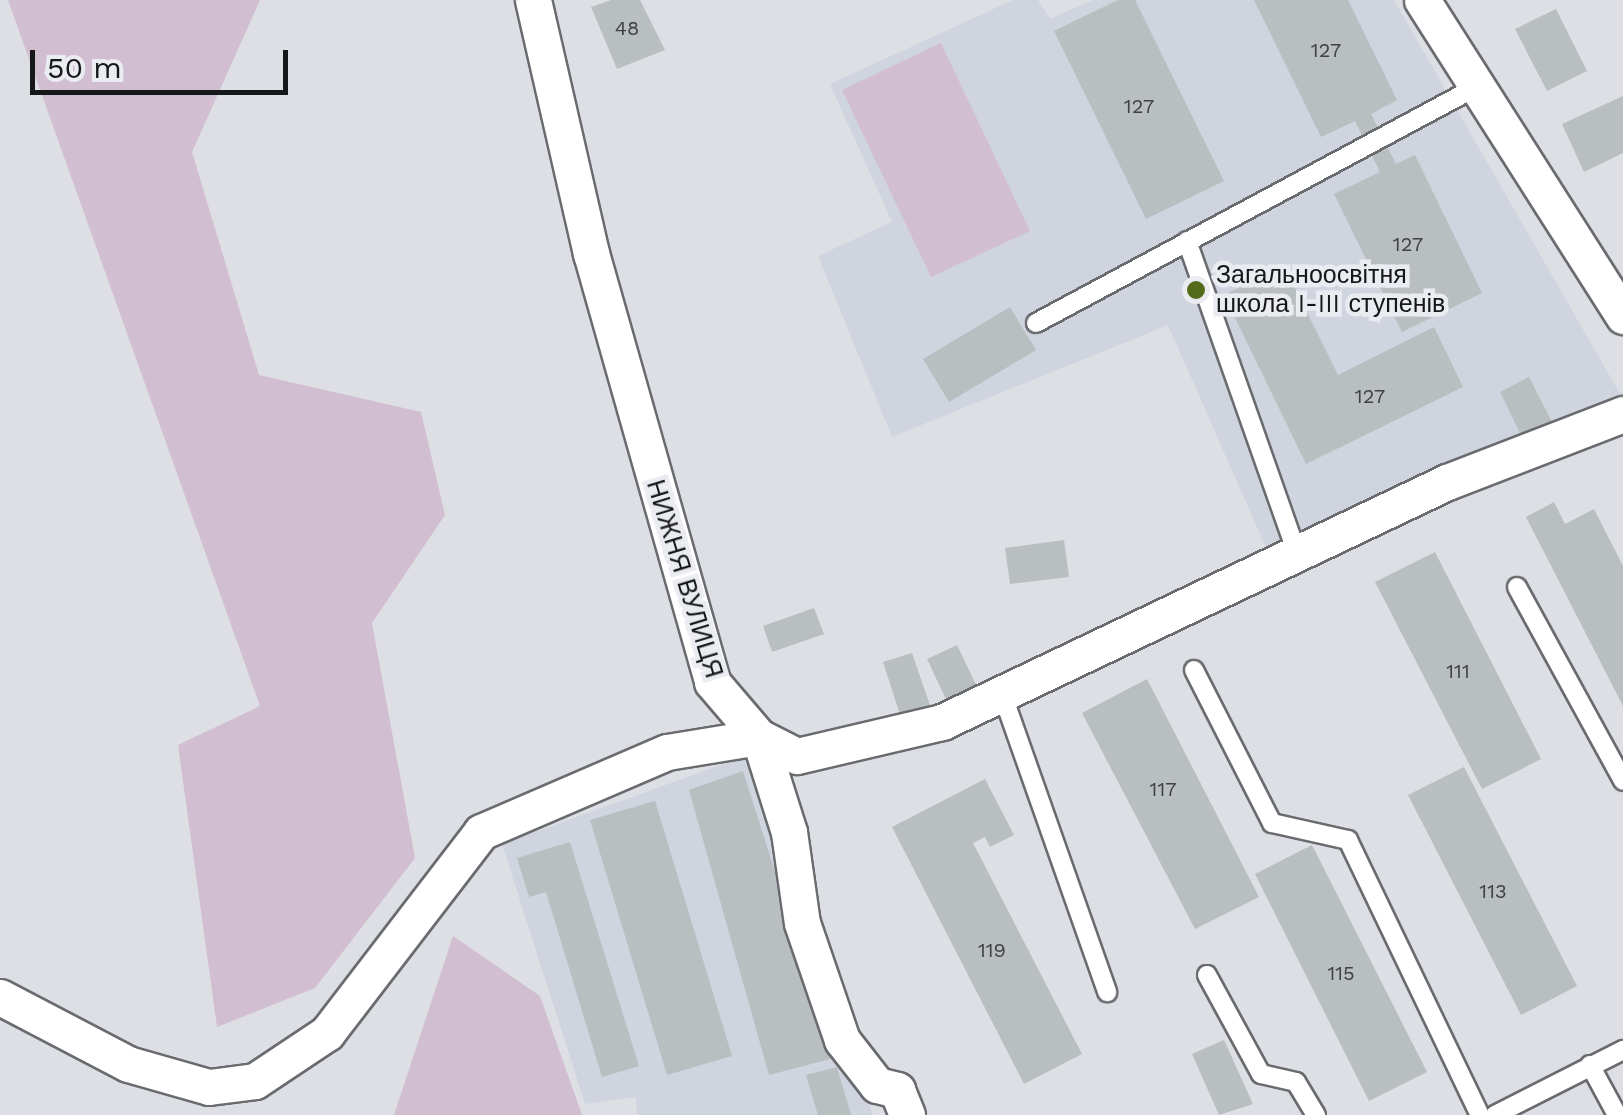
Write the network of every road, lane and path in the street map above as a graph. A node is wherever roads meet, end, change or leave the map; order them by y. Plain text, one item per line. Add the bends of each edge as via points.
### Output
1 (533, 0) edge
2 (1422, 0) edge
3 (1476, 87) junction
4 (1186, 241) junction
5 (1623, 316) edge
6 (1036, 324) dead end
7 (1623, 414) edge
8 (1296, 551) junction
9 (1518, 587) dead end
10 (1194, 670) dead end
11 (1004, 699) junction
12 (759, 738) junction
13 (1623, 782) edge
14 (1207, 976) dead end
15 (1107, 992) dead end
16 (0, 997) edge
17 (1623, 1050) edge
18 (1590, 1065) junction
19 (907, 1115) edge
20 (1316, 1115) edge
21 (1480, 1115) edge
22 (1494, 1115) edge
23 (1617, 1115) edge

1 - 12 street, НИЖНЯ ВУЛИЦЯ via 683,595 712,682
2 - 3 street
3 - 4 lane
3 - 5 street
4 - 6 lane
4 - 8 lane
7 - 8 street
8 - 11 street
9 - 13 lane
10 - 21 lane via 1272,822 1348,840
11 - 12 street via 797,756
11 - 15 lane
12 - 16 street via 667,752 481,832 326,1033 254,1081 209,1087 128,1064
12 - 19 street, НИЖНЯ ВУЛИЦЯ via 789,832 802,923 842,1040 877,1085 897,1090
14 - 20 lane via 1261,1074 1296,1082
17 - 18 lane
18 - 22 lane
18 - 23 lane

